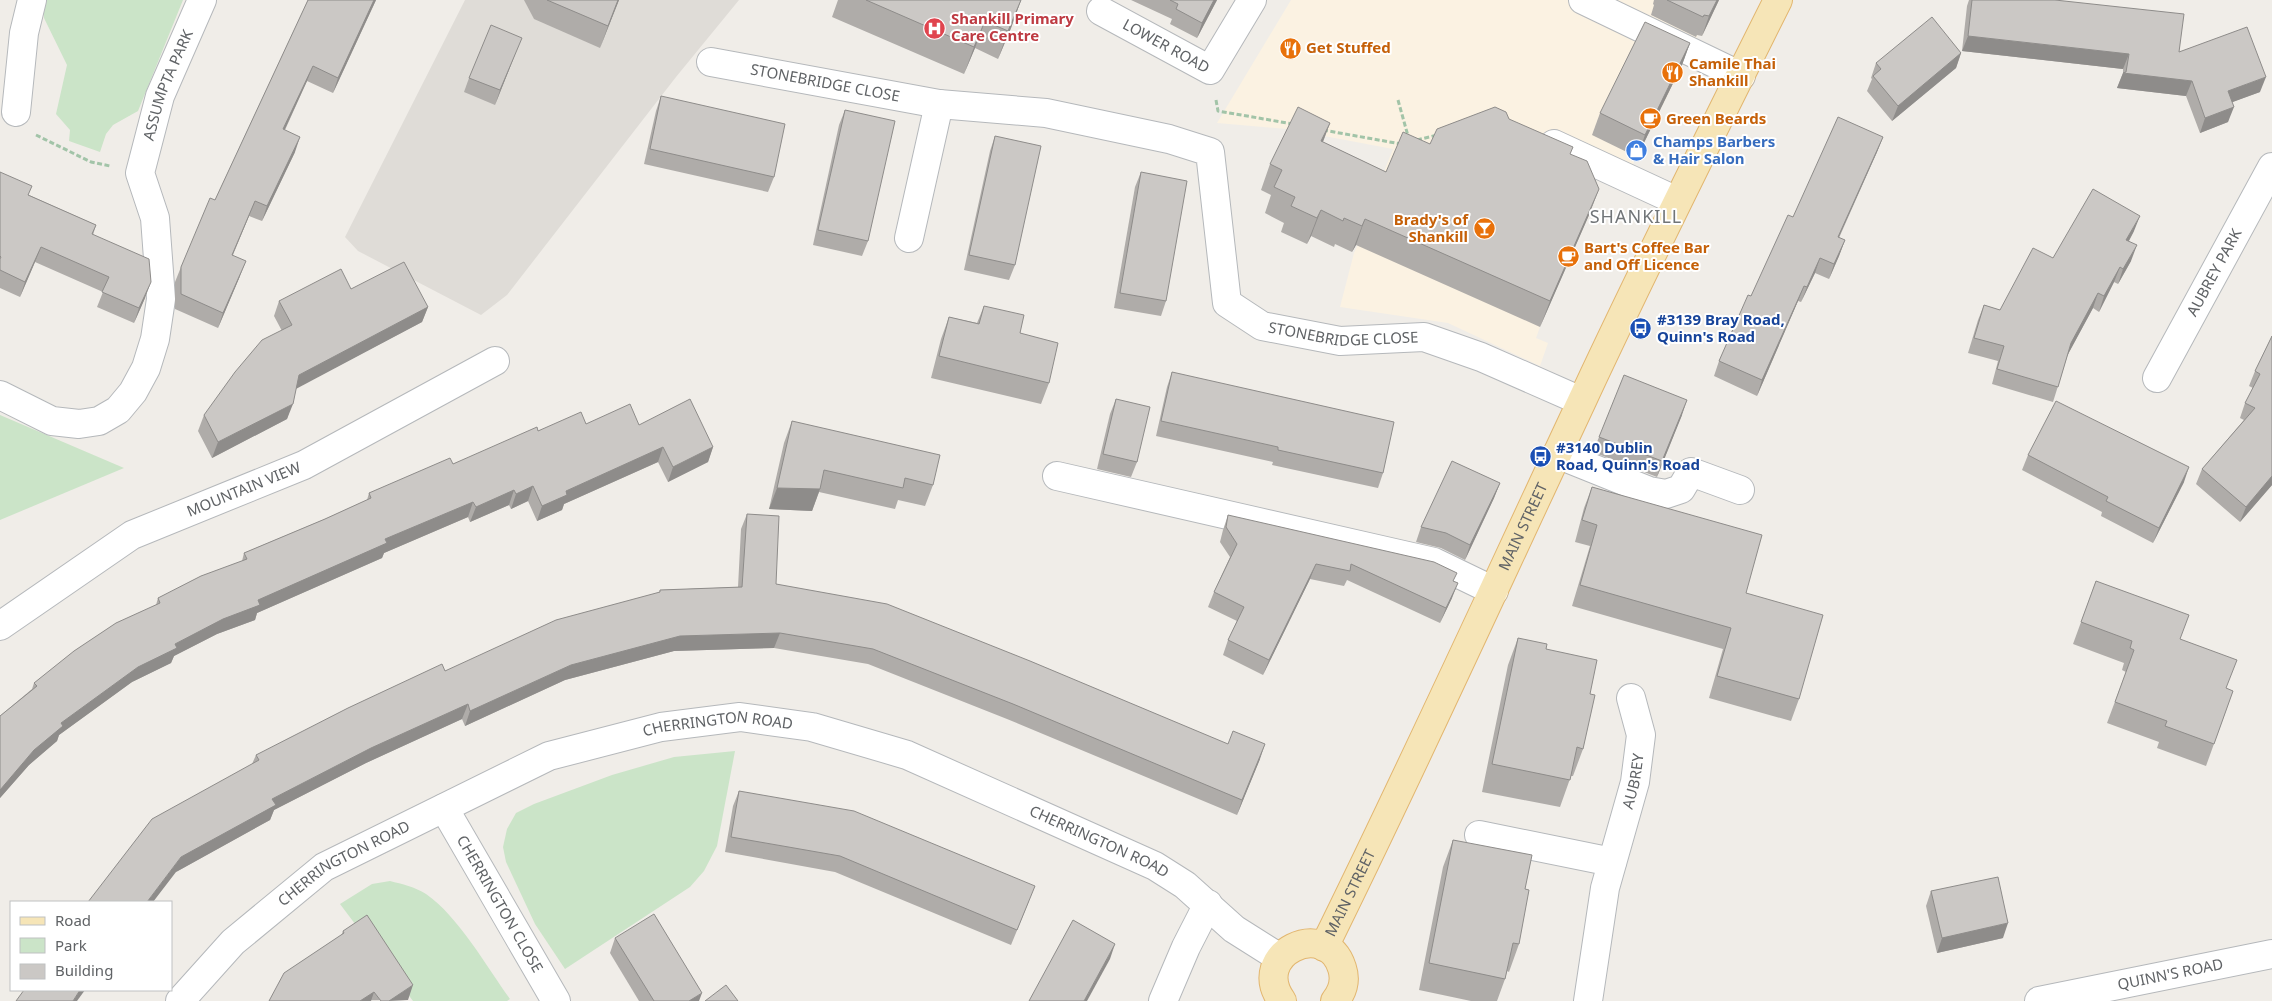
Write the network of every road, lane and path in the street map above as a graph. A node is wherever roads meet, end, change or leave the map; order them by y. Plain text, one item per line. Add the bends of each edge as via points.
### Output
1 (32, 0) edge
2 (202, 0) edge
3 (1252, 0) edge
4 (1583, 0) edge
5 (1778, 0) edge
6 (1101, 11) dead end
7 (711, 62) dead end
8 (1210, 70) junction
9 (1741, 76) junction
10 (1398, 100) dead end
11 (939, 104) junction
12 (16, 112) joint
13 (1295, 125) edge
14 (1314, 128) edge
15 (1446, 133) edge
16 (1410, 142) junction
17 (1554, 144) edge
18 (2272, 167) edge
19 (140, 173) junction
20 (1678, 201) junction
21 (909, 238) dead end
22 (495, 361) dead end
23 (2157, 378) dead end
24 (0, 395) edge
25 (1581, 401) junction
26 (1557, 454) junction
27 (1057, 476) dead end
28 (1740, 490) dead end
29 (1494, 590) junction
30 (0, 626) edge
31 (1631, 698) dead end
32 (444, 808) junction
33 (1479, 835) dead end
34 (1612, 862) junction
35 (1208, 904) junction
36 (1324, 947) junction
37 (2272, 954) edge
38 (1280, 958) junction
39 (180, 1001) edge
40 (556, 1001) edge
41 (1163, 1001) edge
42 (1282, 1001) edge
43 (1335, 1001) edge
44 (1588, 1001) edge
45 (2040, 1001) edge

1 - 12 street via 24,33
2 - 19 street, ASSUMPTA PARK via 160,96
3 - 8 street, LOWER ROAD
4 - 9 street
5 - 9 main road, MAIN STREET
6 - 8 street, LOWER ROAD
7 - 11 street, STONEBRIDGE CLOSE
8 - 13 path via 1218,111
9 - 20 main road, MAIN STREET
10 - 16 path
11 - 21 street
11 - 25 street, STONEBRIDGE CLOSE via 1046,113 1169,139 1210,152 1227,302 1262,326 1340,341 1424,337 1481,357
12 - 19 path via 21,128 91,162
14 - 16 path via 1400,144
15 - 16 path
17 - 20 street
18 - 23 street, AUBREY PARK
19 - 24 street via 155,218 161,299 155,339 146,368 132,392 118,410 99,421 79,424 52,421
20 - 25 main road, MAIN STREET
22 - 30 street, MOUNTAIN VIEW via 304,465 132,534
25 - 26 main road, MAIN STREET
26 - 28 street via 1649,491 1666,494 1681,490 1691,472
26 - 29 main road, MAIN STREET
27 - 29 street via 1434,562
29 - 36 main road, MAIN STREET
31 - 34 street, AUBREY via 1641,734 1635,782
32 - 35 street, CHERRINGTON ROAD via 549,756 661,727 740,717 812,727 907,755 1155,866
32 - 39 street, CHERRINGTON ROAD via 324,867 233,942
32 - 40 street, CHERRINGTON CLOSE
33 - 34 street
34 - 44 street, AUBREY via 1604,888
35 - 38 street, CHERRINGTON ROAD via 1234,929
35 - 41 street
36 - 38 main road via 1301,944 1287,950
36 - 43 main road via 1334,954 1343,972 1342,989
37 - 45 street, QUINN'S ROAD
38 - 42 main road via 1274,981

